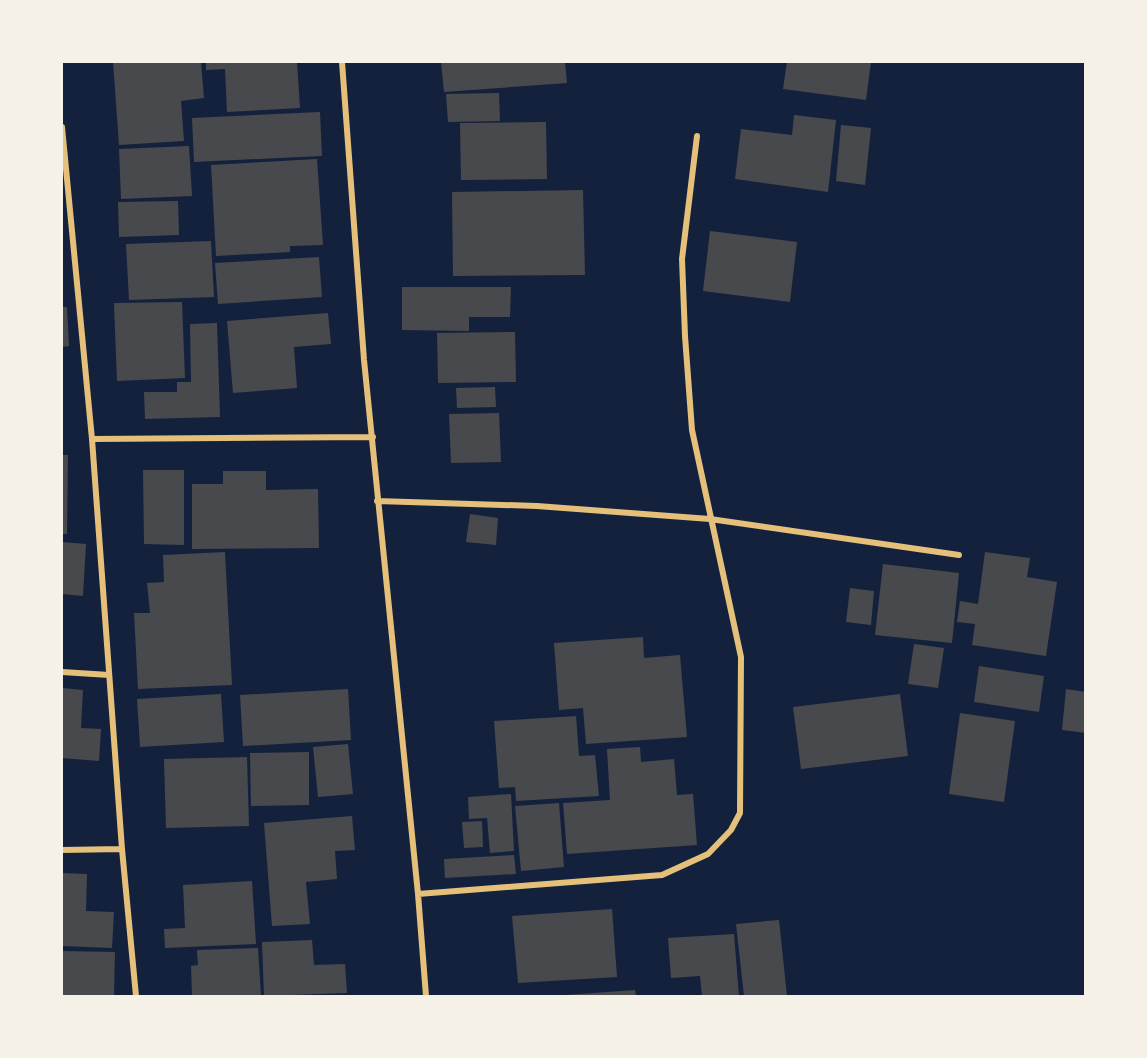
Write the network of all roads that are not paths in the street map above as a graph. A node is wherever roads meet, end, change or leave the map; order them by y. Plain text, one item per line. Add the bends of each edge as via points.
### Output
1 (342, 62) edge
2 (62, 126) edge
3 (697, 136) dead end
4 (373, 436) junction
5 (92, 439) junction
6 (377, 501) junction
7 (710, 519) junction
8 (959, 555) dead end
9 (62, 672) edge
10 (109, 675) junction
11 (122, 849) junction
12 (62, 850) edge
13 (418, 894) junction
14 (136, 996) edge
15 (426, 996) edge

1 - 4 street
2 - 5 street
3 - 7 street via 682,259 692,430
4 - 5 street
4 - 6 street
5 - 10 street
6 - 7 street via 537,506
6 - 13 street
7 - 8 street
7 - 13 street via 741,657 742,780 740,813 731,830 708,854 662,874
9 - 10 street
10 - 11 street
11 - 12 street
11 - 14 street
13 - 15 street

